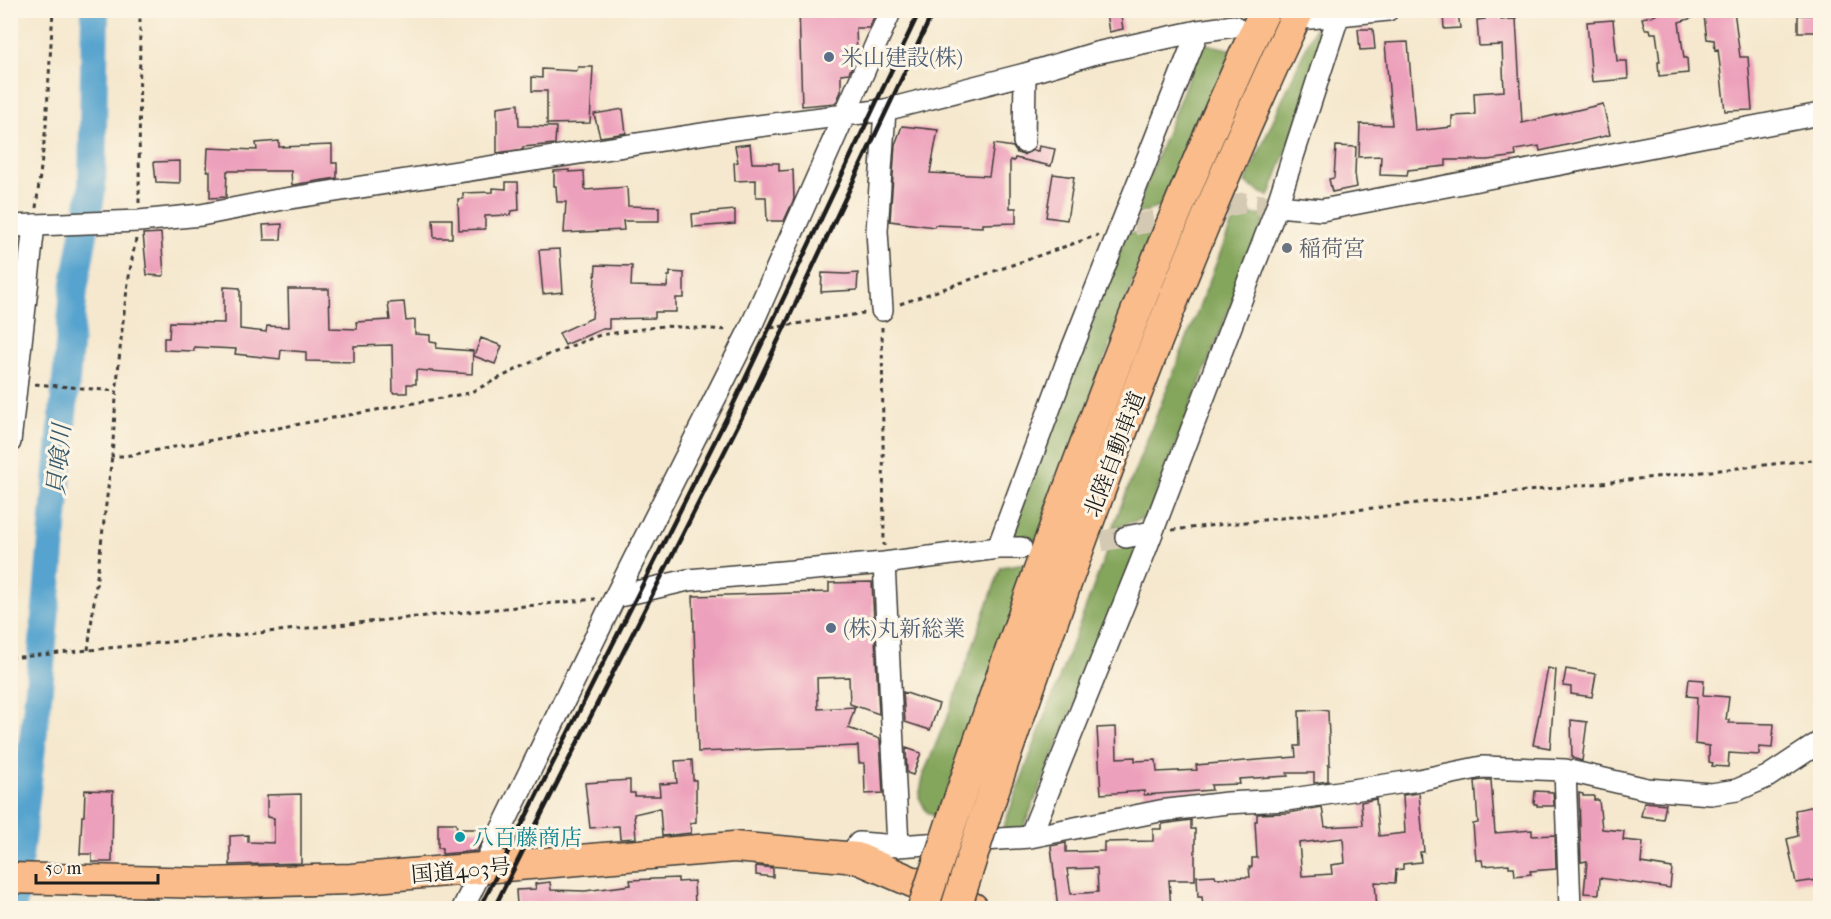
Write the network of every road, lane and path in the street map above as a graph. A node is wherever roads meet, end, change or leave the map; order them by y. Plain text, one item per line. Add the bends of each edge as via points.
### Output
1 (53, 10) edge
2 (140, 10) edge
3 (891, 10) edge
4 (1265, 10) edge
5 (1388, 10) edge
6 (1305, 14) edge
7 (1338, 17) junction
8 (1234, 26) dead end
9 (1198, 31) junction
10 (1025, 74) junction
11 (885, 110) junction
12 (847, 114) junction
13 (1821, 114) edge
14 (1024, 142) dead end
15 (1277, 207) junction
16 (135, 221) junction
17 (39, 225) junction
18 (10, 226) edge
19 (1127, 226) junction
20 (882, 310) junction
21 (748, 332) junction
22 (18, 382) edge
23 (116, 391) junction
24 (10, 442) edge
25 (112, 456) junction
26 (1821, 459) edge
27 (1152, 532) junction
28 (1126, 537) tunnel mouth
29 (1021, 548) dead end
30 (998, 549) junction
31 (884, 563) junction
32 (615, 597) junction
33 (87, 650) junction
34 (10, 658) edge
35 (1821, 742) edge
36 (1565, 770) junction
37 (1030, 837) junction
38 (897, 846) junction
39 (848, 857) junction
40 (484, 868) junction
41 (10, 878) edge
42 (463, 909) edge
43 (923, 909) edge
44 (956, 909) edge
45 (973, 909) edge
46 (1570, 909) edge

1 - 17 path
2 - 16 path
3 - 12 street
4 - 43 highway, 北陸自動車道, bridge via 1123,343 1061,507
5 - 7 street
6 - 7 street
6 - 44 highway, 北陸自動車道, bridge via 1217,197 1154,349 1094,505
7 - 15 street
8 - 9 street
9 - 10 street via 1096,53
9 - 19 street
10 - 11 street
10 - 14 street
11 - 12 street
11 - 20 street via 877,231
12 - 16 street via 201,215
12 - 21 street
13 - 15 street via 1322,210
15 - 27 street
16 - 17 street
16 - 23 path
17 - 18 street
17 - 22 street
19 - 20 path
19 - 30 street
20 - 21 path
20 - 31 path
21 - 25 path via 663,326 600,335 540,358 468,393
21 - 32 street
22 - 23 path
22 - 24 street
23 - 25 path
25 - 33 path
26 - 27 path
27 - 28 street
27 - 37 street
29 - 30 street
30 - 31 street
31 - 32 street via 688,580
31 - 38 street
32 - 33 path
32 - 40 street
33 - 34 path
35 - 36 street via 1767,777 1737,790 1711,794 1647,789
36 - 37 street via 1482,767 1297,798 1160,811
36 - 46 street
37 - 38 street
38 - 39 street via 859,843
39 - 40 highway, 国道403号 via 734,847
39 - 45 highway, 国道403号
40 - 41 highway, 国道403号 via 351,879 206,884
40 - 42 street

